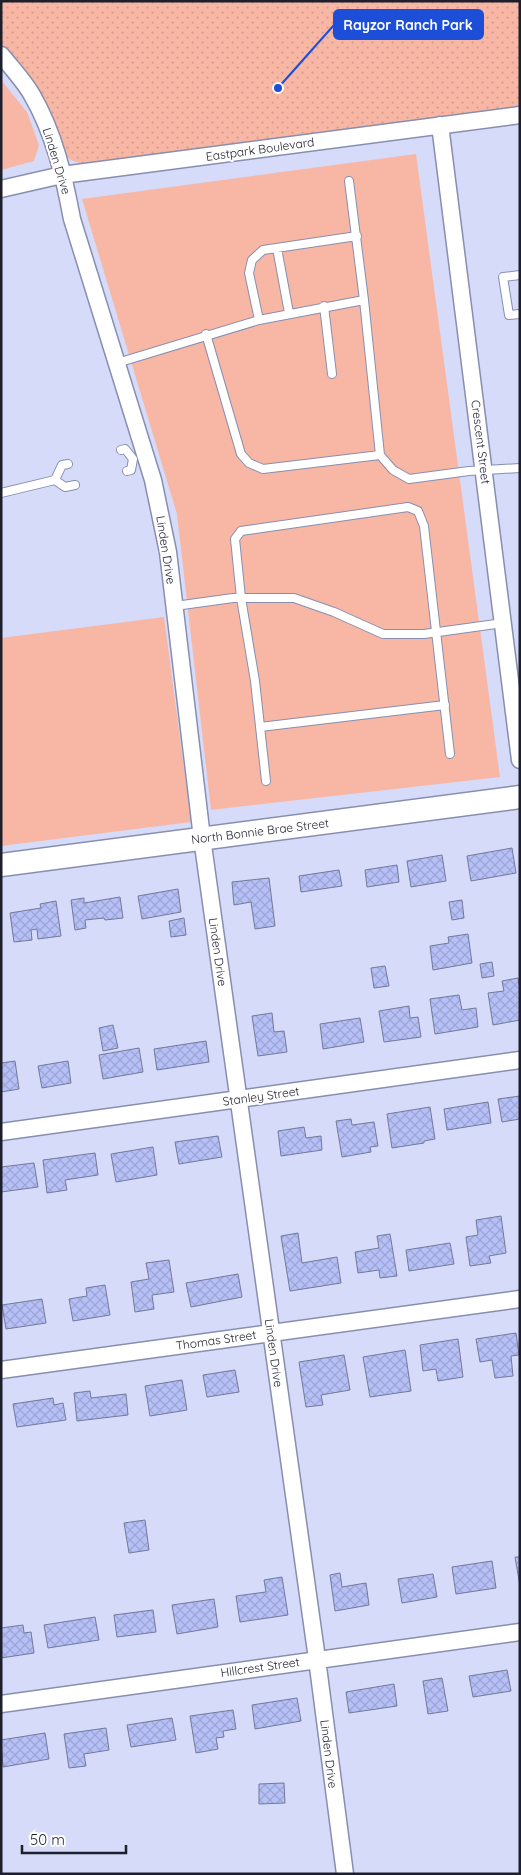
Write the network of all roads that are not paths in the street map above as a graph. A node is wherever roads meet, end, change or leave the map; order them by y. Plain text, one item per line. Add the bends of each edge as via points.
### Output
1 (1, 55) edge
2 (520, 115) edge
3 (440, 125) junction
4 (62, 175) junction
5 (349, 181) dead end
6 (1, 189) edge
7 (357, 236) junction
8 (277, 248) junction
9 (520, 275) edge
10 (364, 300) junction
11 (324, 306) junction
12 (289, 313) junction
13 (520, 314) edge
14 (259, 320) junction
15 (206, 334) junction
16 (117, 362) junction
17 (332, 374) dead end
18 (120, 450) dead end
19 (380, 455) junction
20 (139, 457) junction
21 (68, 464) dead end
22 (520, 468) edge
23 (484, 470) junction
24 (127, 471) dead end
25 (55, 480) junction
26 (75, 485) dead end
27 (1, 493) edge
28 (241, 598) junction
29 (174, 606) junction
30 (503, 623) junction
31 (437, 632) junction
32 (445, 705) junction
33 (260, 727) junction
34 (450, 754) dead end
35 (520, 760) edge
36 (266, 781) dead end
37 (520, 797) edge
38 (202, 838) junction
39 (1, 865) edge
40 (520, 1060) edge
41 (238, 1099) junction
42 (1, 1132) edge
43 (520, 1299) edge
44 (271, 1333) junction
45 (1, 1370) edge
46 (520, 1632) edge
47 (317, 1659) junction
48 (1, 1704) edge
49 (345, 1874) edge

1 - 4 street, Linden Drive via 35,100 56,148
2 - 3 street, Eastpark Boulevard
3 - 4 street, Eastpark Boulevard
3 - 23 street, Crescent Street
4 - 6 street, Eastpark Boulevard
4 - 16 street, Linden Drive via 72,219
5 - 7 lane
7 - 8 lane
7 - 10 lane
8 - 12 lane
8 - 14 lane via 263,250 252,260 249,273
9 - 13 lane via 503,277 509,315
10 - 11 lane
10 - 19 lane
11 - 12 lane
11 - 17 lane
12 - 14 lane
14 - 15 lane
15 - 16 lane
15 - 19 lane via 241,454 249,464 263,469
16 - 20 street, Linden Drive
18 - 20 lane via 125,449
19 - 23 lane via 393,470 409,479
20 - 24 lane
20 - 29 street, Linden Drive via 153,480 168,552
21 - 25 lane via 62,465
22 - 23 lane
23 - 30 street, Crescent Street
25 - 26 lane via 65,487
25 - 27 lane
28 - 29 lane
28 - 31 lane via 294,598 383,634
28 - 31 lane via 235,539 241,531 408,507 418,511 424,526
28 - 33 lane
29 - 38 street, Linden Drive
30 - 31 lane
30 - 35 street, Crescent Street
31 - 32 lane
32 - 33 lane
32 - 34 lane
33 - 36 lane
37 - 38 main road, North Bonnie Brae Street
38 - 39 main road, North Bonnie Brae Street
38 - 41 street, Linden Drive
40 - 41 street, Stanley Street
41 - 42 street, Stanley Street
41 - 44 street, Linden Drive
43 - 44 street, Thomas Street
44 - 45 street, Thomas Street
44 - 47 street, Linden Drive
46 - 47 street, Hillcrest Street
47 - 48 street, Hillcrest Street
47 - 49 street, Linden Drive

